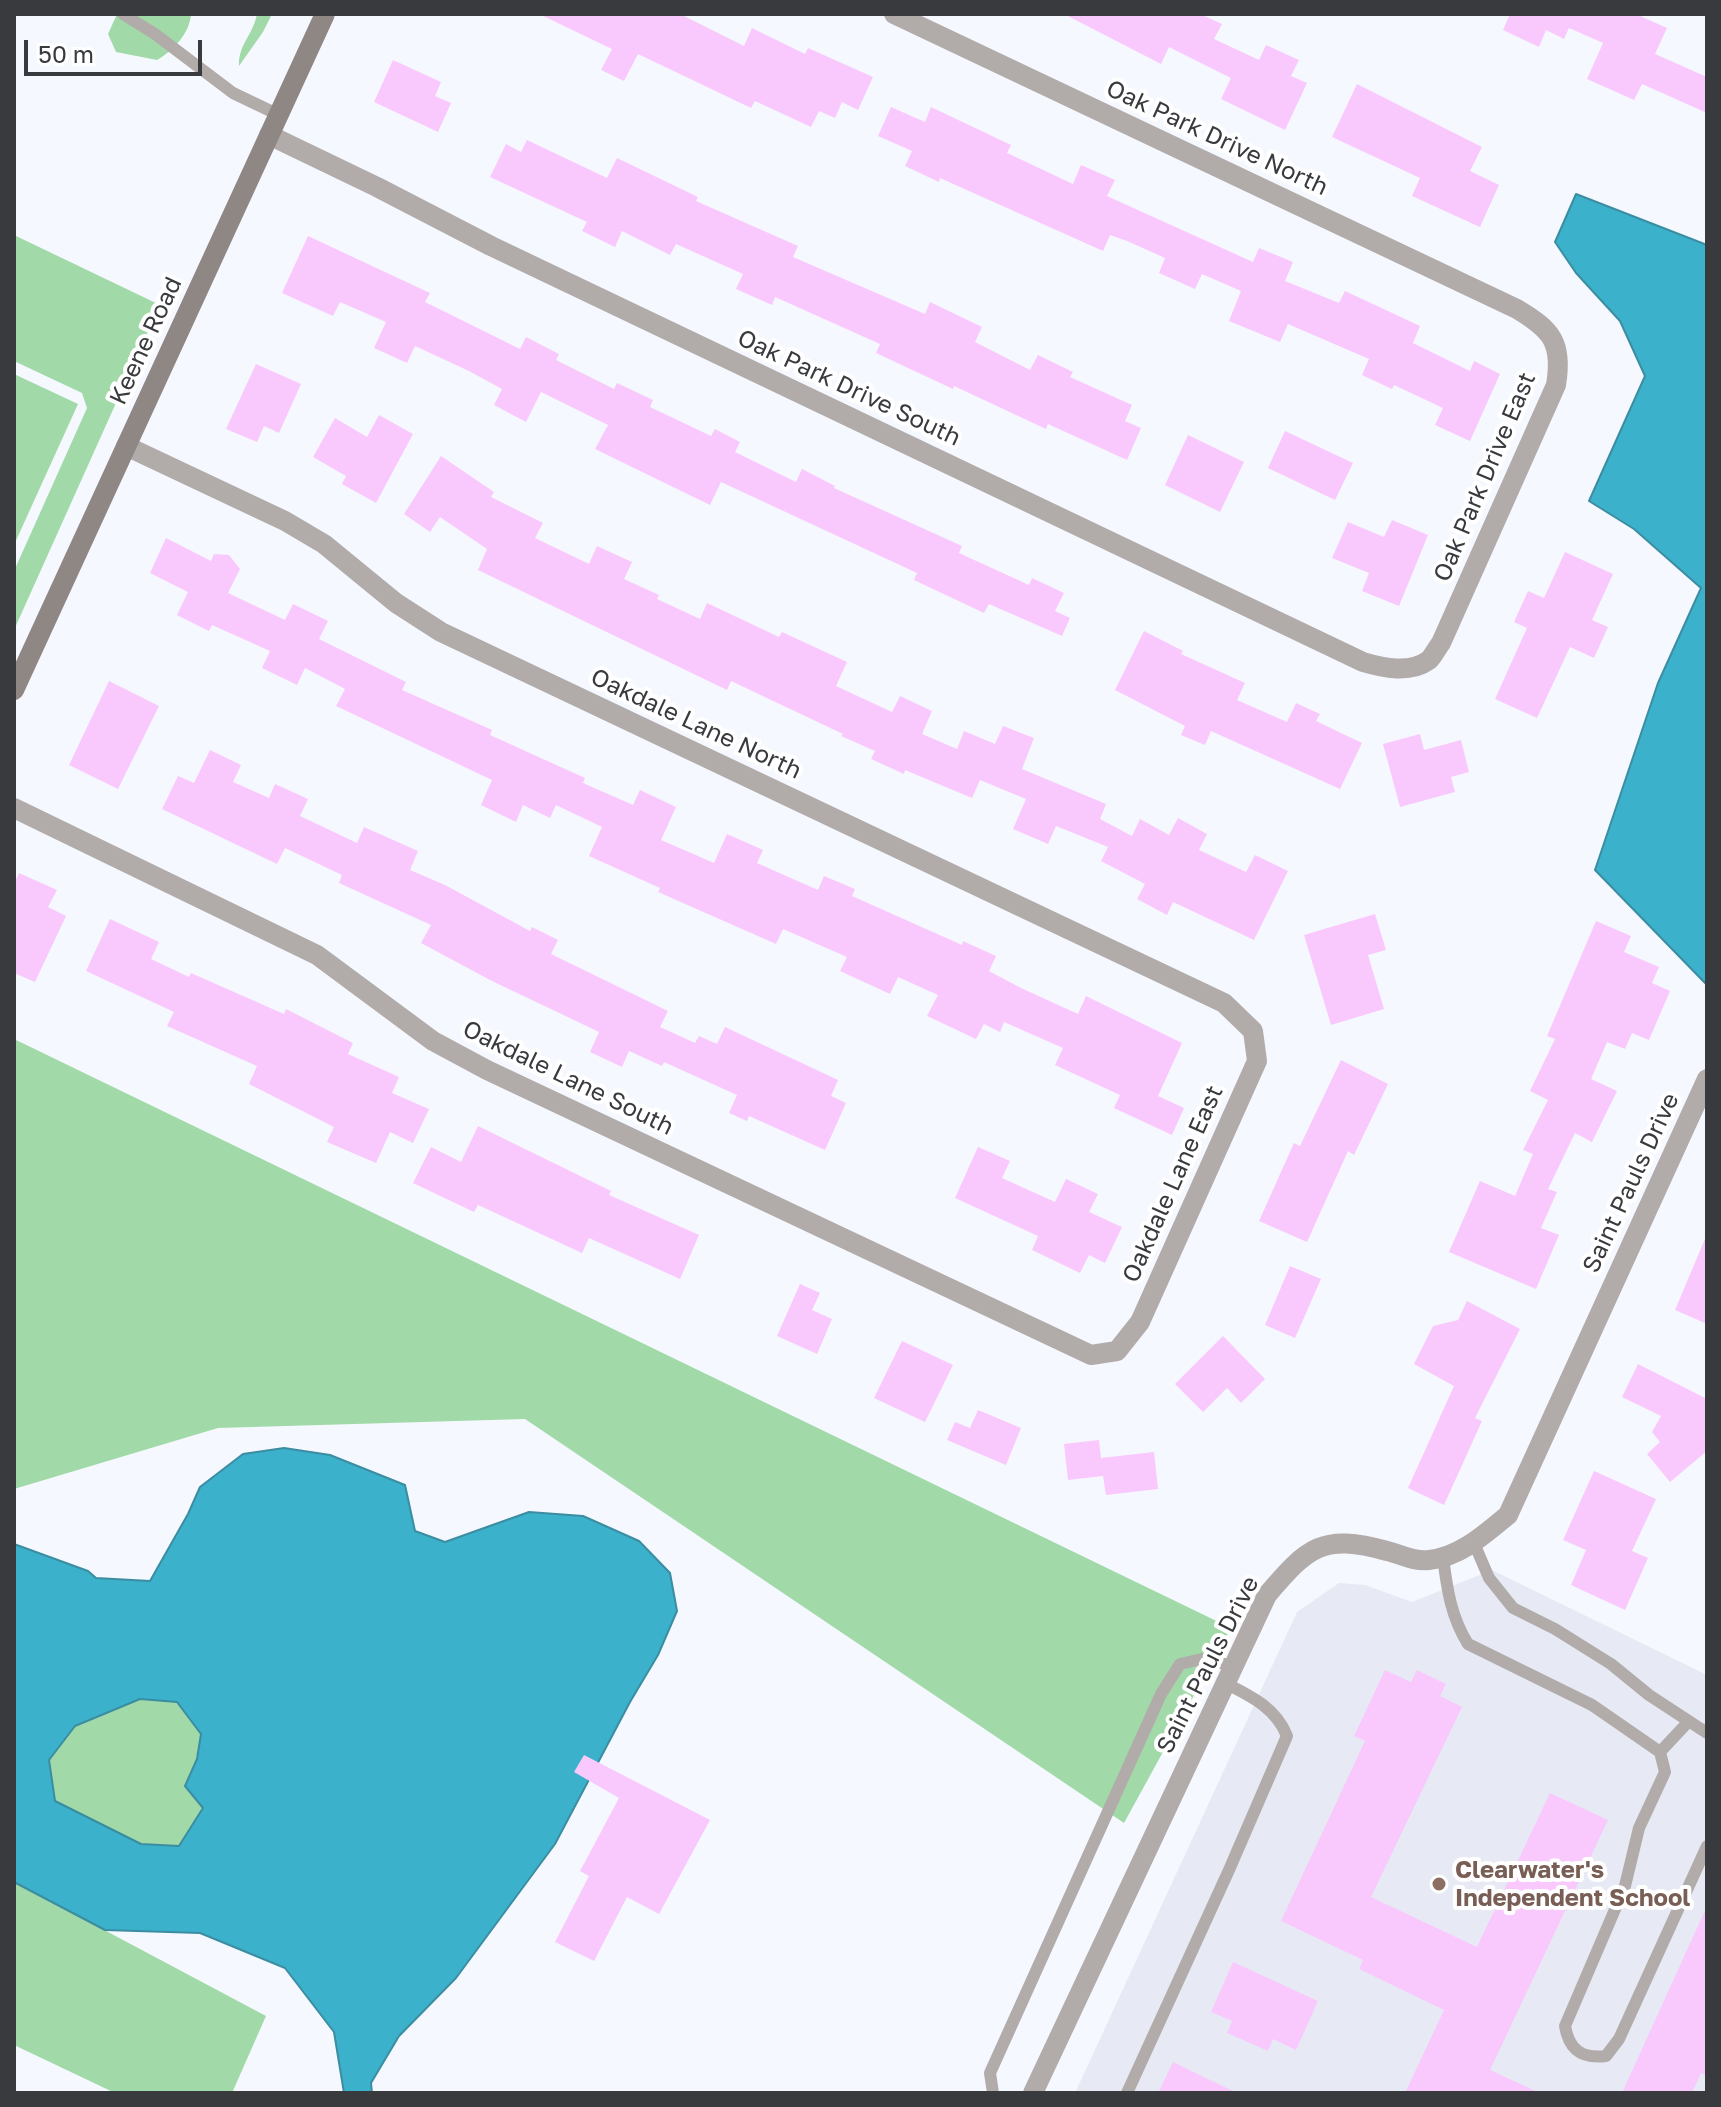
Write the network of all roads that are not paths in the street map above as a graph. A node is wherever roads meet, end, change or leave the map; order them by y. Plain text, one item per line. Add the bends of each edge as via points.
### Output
1 (123, 14) edge
2 (325, 14) edge
3 (894, 14) edge
4 (279, 115) junction
5 (269, 135) junction
6 (1517, 309) joint
7 (126, 446) junction
8 (1412, 666) joint
9 (14, 690) edge
10 (14, 808) edge
11 (1253, 1031) joint
12 (1707, 1079) edge
13 (1117, 1351) joint
14 (1474, 1543) junction
15 (1443, 1557) junction
16 (1230, 1674) junction
17 (1689, 1721) junction
18 (1707, 1733) edge
19 (1660, 1752) junction
20 (1707, 1846) edge
21 (993, 2093) edge
22 (1033, 2093) edge
23 (1127, 2093) edge

1 - 4 lane via 233,93
2 - 4 main road, Keene Road
3 - 6 street, Oak Park Drive North
4 - 5 main road, Keene Road
5 - 7 main road, Keene Road
5 - 8 street, Oak Park Drive South via 1363,662 1387,669
6 - 8 street, Oak Park Drive East via 1542,324 1555,342 1560,362 1556,385 1441,643 1428,660
7 - 9 main road, Keene Road
7 - 11 street, Oakdale Lane North via 324,544 441,632 1224,1003
10 - 13 street, Oakdale Lane South via 317,955 433,1041 487,1070 1091,1355
11 - 13 street, Oakdale Lane East via 1257,1061 1140,1322
12 - 14 street, Saint Pauls Drive via 1508,1515
14 - 15 street, Saint Pauls Drive
14 - 17 lane via 1489,1578 1513,1608 1611,1664
15 - 16 street, Saint Pauls Drive via 1416,1561 1352,1542 1324,1544 1298,1559 1267,1595
15 - 19 lane via 1448,1599 1468,1644 1592,1705
16 - 21 lane via 1202,1659 1180,1664 1161,1694 990,2073
16 - 22 street, Saint Pauls Drive
16 - 23 lane via 1282,1722 1287,1736
17 - 18 lane
17 - 19 lane
19 - 20 lane via 1665,1772 1639,1828 1625,1886 1565,2026 1575,2051 1588,2058 1606,2056 1619,2039

